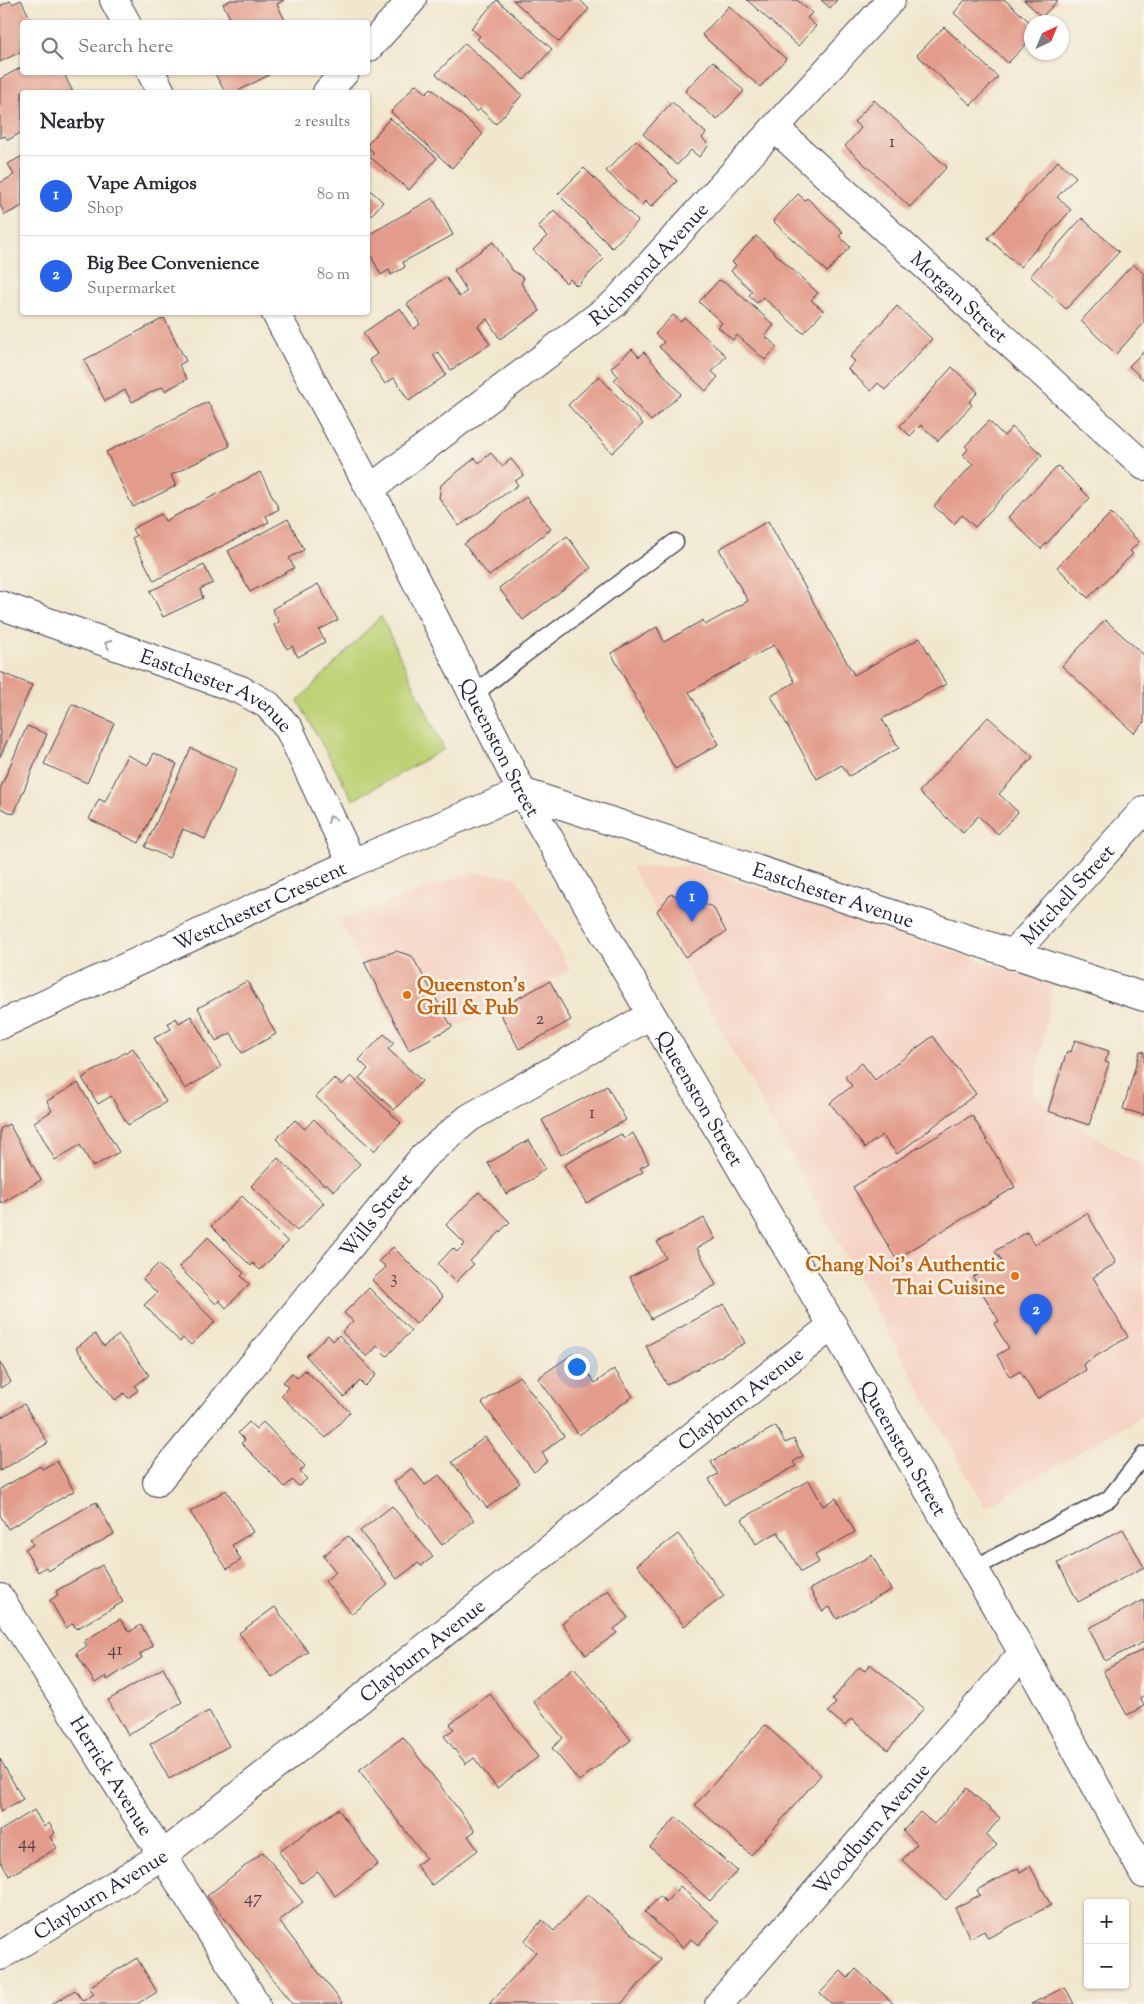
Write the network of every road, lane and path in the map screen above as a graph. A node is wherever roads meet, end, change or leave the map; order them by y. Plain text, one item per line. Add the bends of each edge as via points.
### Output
1 (114, 0) edge
2 (412, 0) edge
3 (891, 0) edge
4 (125, 20) edge
5 (370, 46) edge
6 (152, 75) edge
7 (342, 75) edge
8 (160, 90) edge
9 (329, 90) edge
10 (775, 128) junction
11 (277, 315) edge
12 (1144, 466) edge
13 (370, 489) junction
14 (675, 542) dead end
15 (0, 605) edge
16 (473, 695) junction
17 (522, 792) junction
18 (1144, 810) edge
19 (352, 863) junction
20 (1012, 955) junction
21 (1144, 997) edge
22 (651, 1015) junction
23 (0, 1025) edge
24 (833, 1326) junction
25 (1144, 1455) edge
26 (157, 1482) dead end
27 (974, 1568) junction
28 (0, 1598) edge
29 (1023, 1653) junction
30 (163, 1855) junction
31 (1144, 1874) edge
32 (0, 1956) edge
33 (256, 2004) edge
34 (719, 2004) edge

1 - 4 street
2 - 5 street
3 - 10 street, Richmond Avenue
6 - 8 street
7 - 9 street
10 - 12 street, Morgan Street
10 - 13 street, Richmond Avenue via 615,303
11 - 13 street, Queenston Street
13 - 16 street, Queenston Street
14 - 16 lane
19 -> 15 street, Eastchester Avenue via 289,729 268,705 241,690
16 - 17 street, Queenston Street
17 - 19 street, Westchester Crescent
17 - 20 street, Eastchester Avenue
17 - 22 street, Queenston Street
18 - 20 street, Mitchell Street
19 - 23 street, Westchester Crescent
20 - 21 street, Eastchester Avenue
22 - 24 street, Queenston Street
22 - 26 street, Wills Street via 469,1118 423,1157
24 - 27 street, Queenston Street
24 - 30 street, Clayburn Avenue
25 - 27 lane via 1109,1499
27 - 29 street, Queenston Street
28 - 30 street, Herrick Avenue
29 - 31 street, Queenston Street
29 - 34 street, Woodburn Avenue
30 - 32 street, Clayburn Avenue
30 - 33 street, Herrick Avenue

